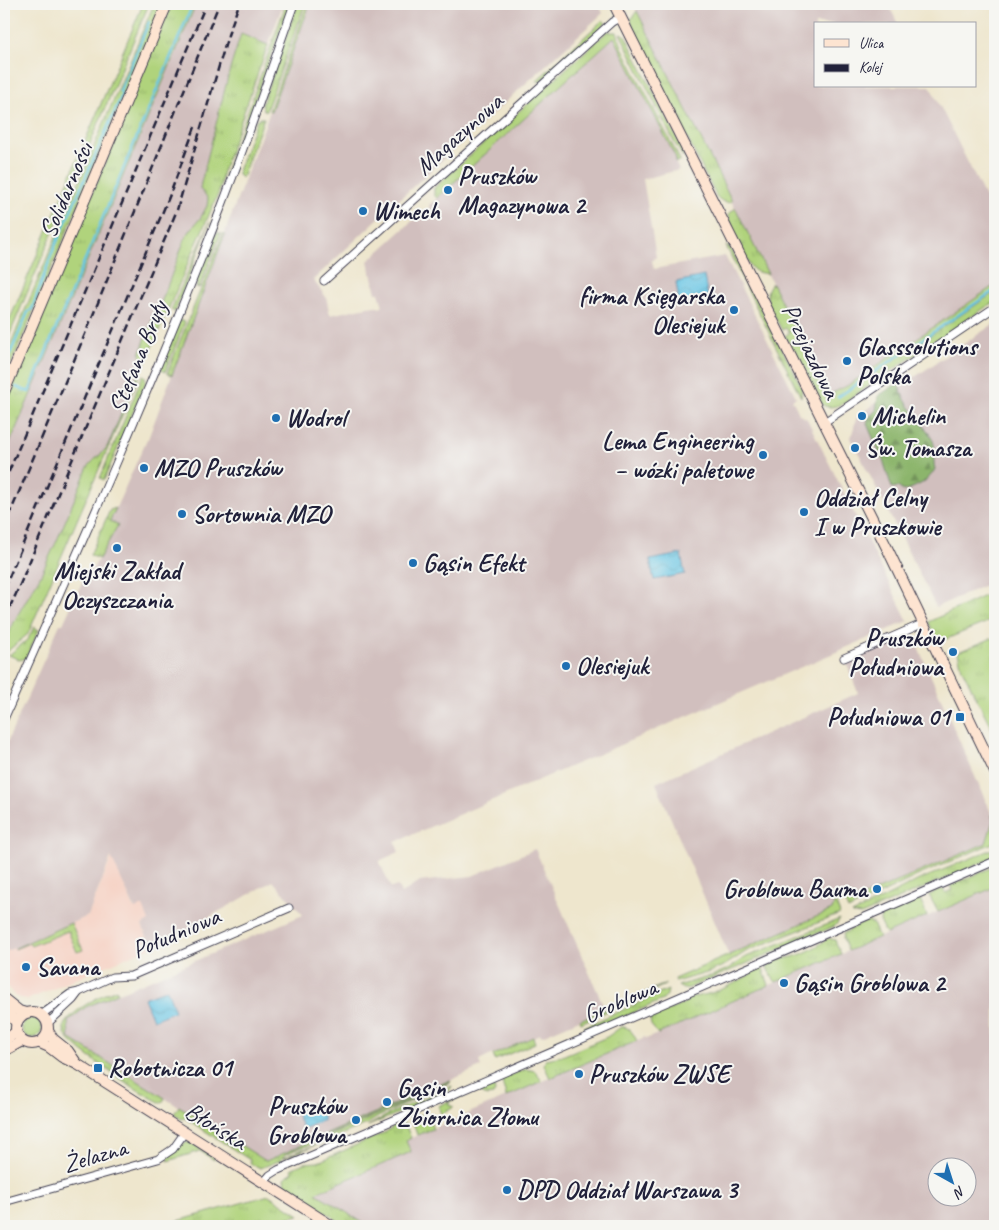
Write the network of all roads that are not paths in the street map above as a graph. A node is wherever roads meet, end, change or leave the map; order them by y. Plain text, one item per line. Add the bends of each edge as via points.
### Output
1 (167, 4) edge
2 (294, 4) edge
3 (614, 4) edge
4 (621, 17) junction
5 (324, 281) dead end
6 (995, 307) edge
7 (4, 392) edge
8 (823, 423) junction
9 (924, 623) junction
10 (844, 658) dead end
11 (4, 719) edge
12 (995, 772) edge
13 (995, 861) edge
14 (289, 908) dead end
15 (79, 992) junction
16 (4, 999) edge
17 (4, 1009) edge
18 (26, 1013) junction
19 (41, 1014) junction
20 (48, 1027) junction
21 (18, 1032) junction
22 (4, 1041) edge
23 (40, 1042) junction
24 (4, 1051) edge
25 (77, 1064) junction
26 (185, 1132) junction
27 (264, 1182) junction
28 (4, 1202) edge
29 (332, 1226) edge

1 - 7 street, Solidarności
2 - 11 street, Stefana Bryły via 207,242 111,477
3 - 4 street, Przejazdowa
4 - 5 street, Magazynowa
4 - 8 street, Przejazdowa
6 - 8 street
8 - 9 street, Przejazdowa
9 - 10 street
9 - 12 street, Przejazdowa
13 - 27 street, Groblowa via 278,1170
14 - 15 street, Południowa via 131,976 112,977
15 - 19 street, Południowa via 70,994
15 - 20 street, Południowa
16 - 18 street
17 - 21 street
18 - 19 street
18 - 21 street
19 - 20 street
20 - 23 street via 45,1038
20 - 25 street, Błońska via 53,1039 68,1051
21 - 22 street
21 - 23 street via 32,1044
21 - 24 street
23 - 25 street, Błońska
25 - 26 street, Błońska
26 - 27 street, Błońska
26 - 28 street, Żelazna via 173,1149 158,1159
27 - 29 street, Błońska

